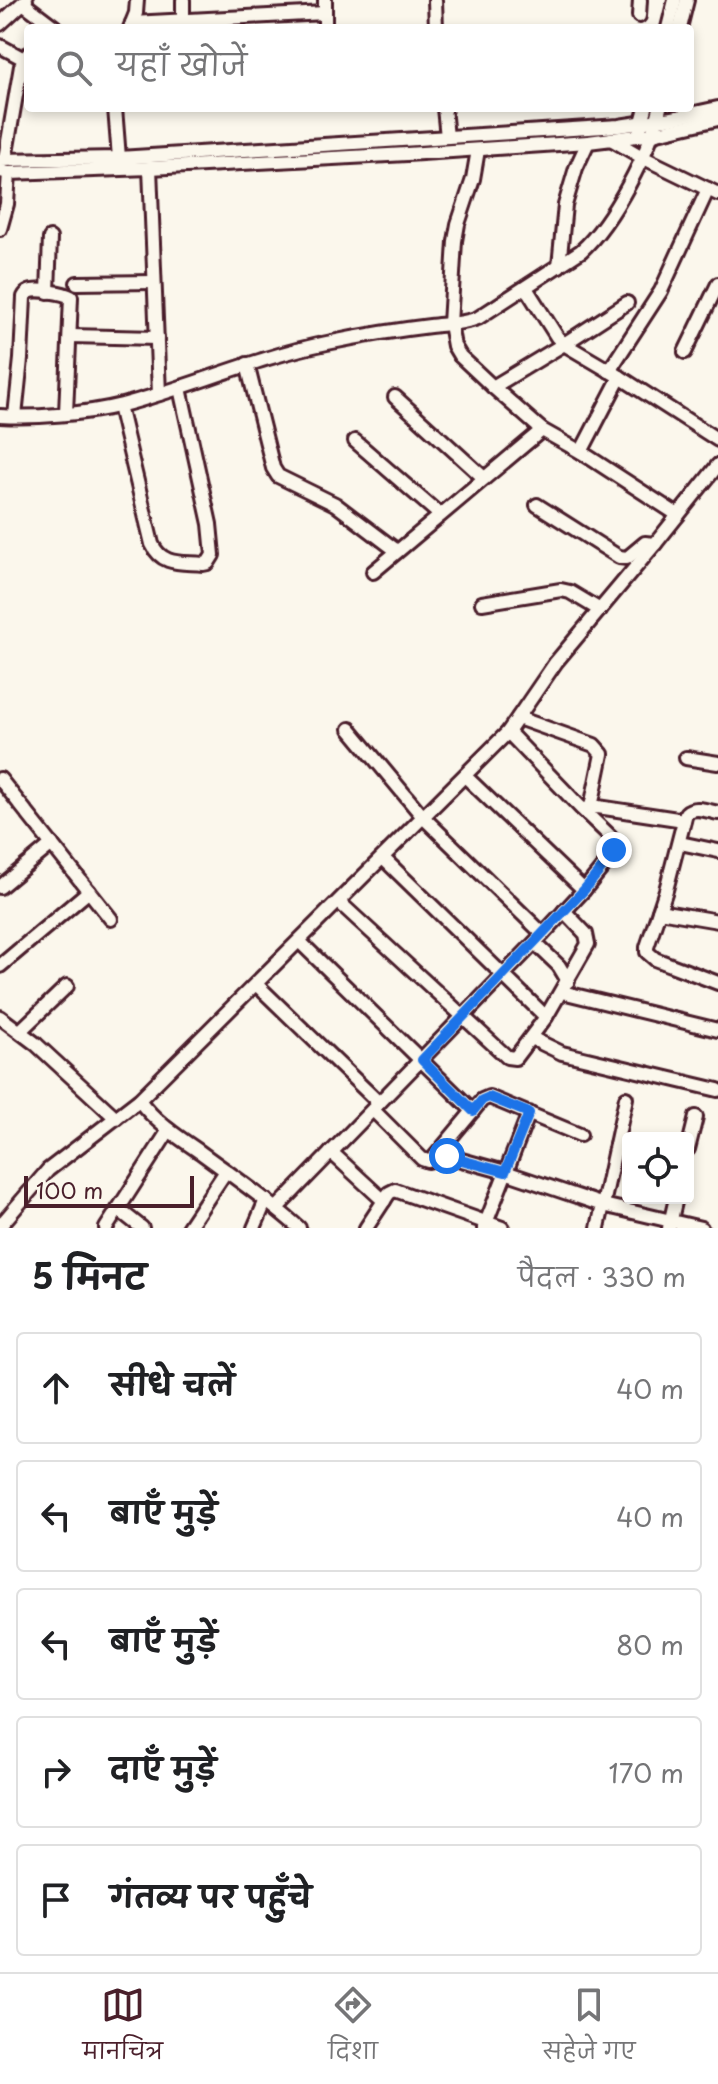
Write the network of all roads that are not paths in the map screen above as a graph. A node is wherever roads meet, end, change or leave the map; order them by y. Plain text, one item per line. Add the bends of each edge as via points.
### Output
1 (137, 0) edge
2 (183, 0) edge
3 (435, 0) edge
4 (640, 0) edge
5 (675, 0) edge
6 (687, 0) edge
7 (24, 1) edge
8 (325, 6) edge
9 (639, 16) dead end
10 (183, 20) junction
11 (0, 24) edge
12 (51, 24) edge
13 (131, 24) edge
14 (141, 24) edge
15 (436, 24) edge
16 (669, 24) edge
17 (681, 24) edge
18 (0, 46) edge
19 (24, 55) edge
20 (24, 65) edge
21 (718, 108) edge
22 (694, 110) edge
23 (115, 112) edge
24 (444, 112) edge
25 (645, 112) edge
26 (659, 114) edge
27 (718, 119) edge
28 (640, 129) junction
29 (653, 134) junction
30 (447, 137) junction
31 (611, 139) junction
32 (588, 142) junction
33 (478, 150) junction
34 (642, 157) junction
35 (119, 158) junction
36 (3, 159) edge
37 (150, 168) junction
38 (4, 172) edge
39 (713, 192) edge
40 (0, 229) edge
41 (50, 238) dead end
42 (559, 266) junction
43 (154, 282) junction
44 (77, 283) dead end
45 (526, 288) junction
46 (48, 292) junction
47 (716, 294) edge
48 (627, 303) dead end
49 (450, 324) junction
50 (70, 336) junction
51 (157, 338) junction
52 (564, 344) junction
53 (685, 352) dead end
54 (247, 364) junction
55 (614, 374) junction
56 (493, 387) junction
57 (180, 388) junction
58 (159, 394) junction
59 (395, 397) dead end
60 (119, 406) junction
61 (66, 413) junction
62 (5, 418) edge
63 (542, 430) junction
64 (718, 440) edge
65 (355, 441) dead end
66 (581, 452) junction
67 (718, 465) edge
68 (484, 478) junction
69 (537, 505) dead end
70 (440, 515) junction
71 (678, 515) junction
72 (655, 544) junction
73 (397, 551) junction
74 (373, 572) dead end
75 (482, 603) dead end
76 (600, 610) junction
77 (518, 718) junction
78 (350, 729) dead end
79 (508, 732) junction
80 (686, 758) dead end
81 (718, 763) edge
82 (465, 776) junction
83 (0, 779) edge
84 (586, 808) junction
85 (718, 813) edge
86 (424, 818) junction
87 (684, 820) junction
88 (680, 843) junction
89 (52, 844) junction
90 (718, 851) edge
91 (383, 858) junction
92 (0, 887) edge
93 (584, 890) junction
94 (89, 891) junction
95 (339, 902) junction
96 (564, 911) junction
97 (659, 911) junction
98 (111, 919) dead end
99 (718, 921) edge
100 (539, 938) junction
101 (299, 941) junction
102 (0, 966) edge
103 (503, 976) junction
104 (718, 983) edge
105 (256, 984) junction
106 (67, 986) dead end
107 (565, 987) junction
108 (464, 1016) junction
109 (0, 1017) edge
110 (546, 1017) junction
111 (718, 1030) edge
112 (20, 1031) junction
113 (531, 1038) junction
114 (422, 1060) junction
115 (718, 1090) edge
116 (626, 1098) dead end
117 (139, 1100) junction
118 (376, 1106) junction
119 (473, 1111) junction
120 (529, 1113) junction
121 (696, 1117) dead end
122 (116, 1118) junction
123 (169, 1130) junction
124 (692, 1132) edge
125 (580, 1135) dead end
126 (331, 1152) junction
127 (447, 1156) dead end
128 (226, 1171) junction
129 (505, 1172) junction
130 (384, 1201) junction
131 (272, 1204) junction
132 (675, 1204) edge
133 (603, 1205) junction
134 (118, 1209) junction
135 (670, 1224) edge
136 (486, 1225) edge
137 (0, 1226) edge
138 (106, 1228) edge
139 (142, 1228) edge
140 (188, 1228) edge
141 (254, 1228) edge
142 (299, 1228) edge
143 (366, 1228) edge
144 (502, 1228) edge
145 (598, 1228) edge
146 (701, 1228) edge

1 - 13 street
2 - 10 street
3 - 15 street
4 - 9 street
5 - 16 street
6 - 17 street
7 - 11 street
7 - 12 street
8 - 10 street
10 - 14 street
18 - 19 street
20 - 36 street
21 - 22 street
23 - 35 street
24 - 30 street
25 - 28 street
26 - 28 street
26 - 29 street
27 - 29 street
28 - 29 street
28 - 30 street
28 - 31 street
29 - 34 street
30 - 35 street
31 - 32 street
31 - 34 street
32 - 33 street
32 - 42 street via 565,205
33 - 37 street
33 - 49 street via 455,241
34 - 39 street
34 - 42 street via 595,239
35 - 36 street
37 - 38 street
37 - 43 street
38 - 40 street via 7,204
39 - 55 street
41 - 46 street
42 - 45 street
43 - 44 street
43 - 51 street
45 - 49 street via 478,318
45 - 52 street
46 - 50 street via 71,297
46 - 62 street via 31,291 24,297 21,359
47 - 53 street
48 - 52 street
49 - 54 street via 326,343
49 - 56 street via 460,356
50 - 51 street
50 - 61 street
51 - 58 street
52 - 55 street
52 - 56 street
54 - 57 street
54 - 73 street via 278,476 335,504
55 - 64 street
55 - 66 street
56 - 63 street
57 - 58 street
57 - 60 street via 210,524 213,555 208,563 163,560 157,554
58 - 60 street
59 - 68 street
60 - 61 street
61 - 62 street
63 - 66 street
63 - 68 street
65 - 70 street
66 - 71 street
67 - 71 street
68 - 70 street
69 - 72 street via 619,557 627,558 645,543
70 - 73 street
71 - 72 street
72 - 76 street
73 - 74 street
75 - 76 street via 561,590
76 - 77 street
77 - 79 street
77 - 84 street via 599,750
78 - 86 street
79 - 82 street
79 - 84 street
80 - 81 street
82 - 86 street
82 - 93 street
83 - 89 street
84 - 87 street
84 - 93 street via 610,836 614,850
85 - 87 street via 690,809
86 - 91 street
86 - 100 street
87 - 88 street
88 - 90 street
88 - 97 street
89 - 92 street
89 - 94 street
91 - 95 street
91 - 103 street
93 - 96 street
94 - 98 street
94 - 102 street
95 - 101 street
95 - 108 street
96 - 100 street
96 - 107 street via 588,940
97 - 99 street
97 - 104 street via 647,947 650,956
100 - 103 street
100 - 107 street via 559,966
101 - 105 street
101 - 114 street
103 - 108 street
103 - 110 street
105 - 117 street
105 - 118 street
106 - 112 street
107 - 110 street
107 - 111 street
108 - 113 street via 507,1057 515,1058
108 - 114 street
109 - 112 street
110 - 113 street
112 - 122 street
113 - 115 street via 562,1053
114 - 118 street
114 - 119 street
116 - 133 street
117 - 122 street
117 - 123 street
118 - 119 street via 428,1161
118 - 126 street
119 - 120 street via 489,1097
120 - 125 street
120 - 129 street
121 - 124 street
122 - 137 street via 48,1170
123 - 128 street
123 - 134 street
126 - 130 street
126 - 131 street
127 - 129 street
128 - 131 street
128 - 140 street
129 - 133 street
129 - 136 street
130 - 136 street via 395,1190
130 - 143 street
131 - 141 street
131 - 142 street
132 - 135 street
133 - 135 street
133 - 145 street
134 - 138 street
134 - 139 street
135 - 146 street
136 - 144 street

